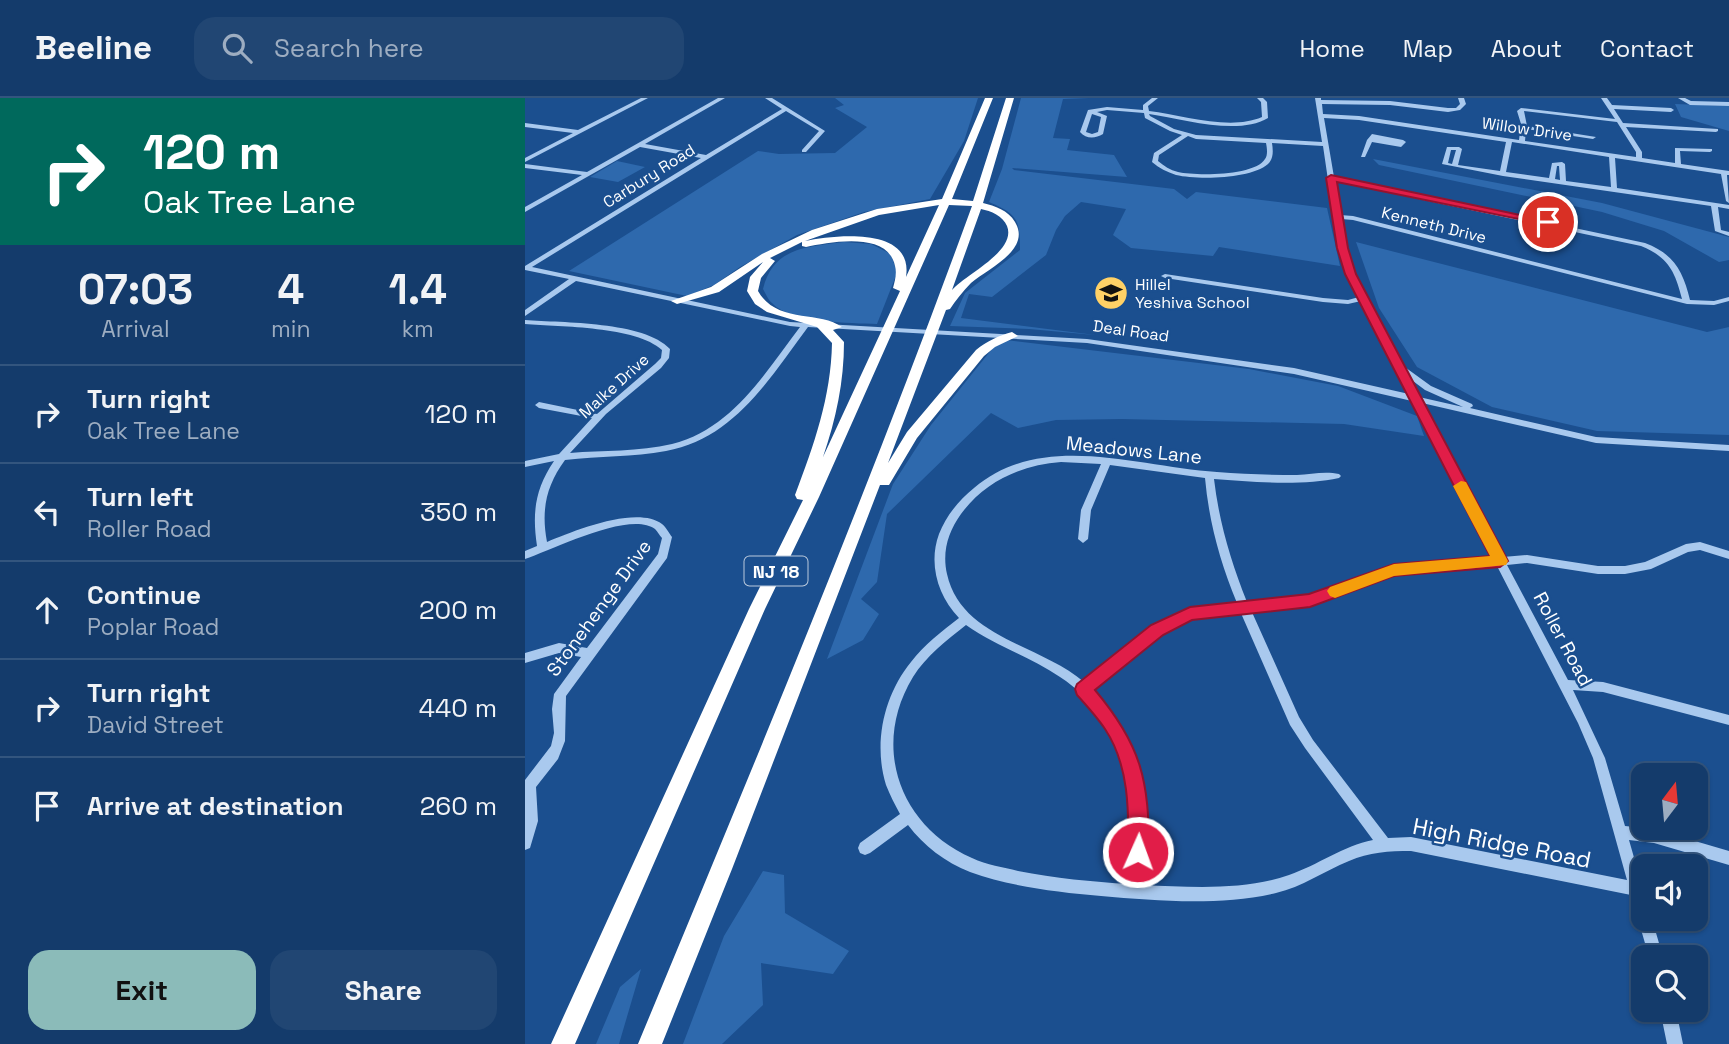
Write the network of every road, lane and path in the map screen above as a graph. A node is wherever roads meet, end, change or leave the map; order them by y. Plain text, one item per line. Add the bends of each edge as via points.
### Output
1 (645, 98) edge
2 (722, 98) edge
3 (768, 98) edge
4 (989, 98) edge
5 (1010, 98) edge
6 (1155, 98) edge
7 (1260, 98) edge
8 (1461, 98) edge
9 (1604, 98) edge
10 (1681, 98) edge
11 (1318, 100) edge
12 (1728, 101) edge
13 (1610, 107) junction
14 (786, 109) junction
15 (1145, 110) junction
16 (1671, 110) dead end
17 (1090, 111) junction
18 (1321, 116) junction
19 (1379, 121) junction
20 (1621, 123) junction
21 (525, 125) edge
22 (1524, 127) junction
23 (1716, 130) dead end
24 (579, 132) junction
25 (1186, 135) junction
26 (1593, 136) dead end
27 (1269, 140) junction
28 (1509, 141) junction
29 (1325, 142) junction
30 (1522, 143) junction
31 (640, 145) junction
32 (1710, 150) dead end
33 (804, 152) dead end
34 (1363, 156) dead end
35 (1612, 156) junction
36 (705, 157) junction
37 (525, 160) edge
38 (1639, 160) junction
39 (525, 166) edge
40 (1455, 166) dead end
41 (1678, 166) junction
42 (1726, 173) edge
43 (587, 174) junction
44 (1503, 174) junction
45 (1331, 178) junction
46 (1552, 181) junction
47 (1563, 183) junction
48 (1614, 191) junction
49 (1714, 204) junction
50 (1728, 205) edge
51 (525, 210) edge
52 (1337, 217) junction
53 (1729, 220) edge
54 (1729, 234) edge
55 (526, 268) edge
56 (1165, 276) dead end
57 (574, 279) junction
58 (1362, 299) junction
59 (1729, 299) edge
60 (677, 301) junction
61 (1687, 302) junction
62 (525, 314) edge
63 (890, 319) junction
64 (936, 321) junction
65 (525, 322) edge
66 (805, 326) junction
67 (830, 327) junction
68 (1012, 336) junction
69 (1398, 366) junction
70 (1405, 383) junction
71 (1384, 392) junction
72 (1414, 399) junction
73 (539, 405) dead end
74 (1483, 415) junction
75 (600, 417) junction
76 (1729, 448) edge
77 (561, 456) junction
78 (1106, 462) junction
79 (525, 464) edge
80 (1209, 475) junction
81 (1336, 475) dead end
82 (859, 521) junction
83 (1083, 539) dead end
84 (543, 548) junction
85 (525, 555) edge
86 (1729, 555) edge
87 (1500, 561) junction
88 (1244, 607) junction
89 (757, 609) junction
90 (966, 619) junction
91 (588, 653) junction
92 (525, 657) edge
93 (1566, 685) junction
94 (1084, 689) junction
95 (1729, 720) edge
96 (527, 786) edge
97 (907, 817) junction
98 (1621, 832) junction
99 (525, 843) edge
100 (1384, 844) junction
101 (865, 848) dead end
102 (1729, 858) edge
103 (1631, 870) edge
104 (1631, 888) edge
105 (1136, 890) junction
106 (1670, 1022) edge
107 (563, 1044) edge
108 (650, 1044) edge
109 (1675, 1044) edge

1 - 24 street
2 - 31 street
3 - 14 street
4 - 63 highway, NJ 18
5 - 64 highway, NJ 18
6 - 15 street
7 - 15 street via 1265,118 1256,123 1213,122
8 - 11 street via 1463,104 1454,110
9 - 13 street
10 - 12 street via 1690,103
11 - 18 street, Roller Road
13 - 16 street
13 - 20 street
14 - 33 street via 823,132
14 - 36 street, Carbury Road
15 - 17 street via 1102,106
15 - 25 street via 1150,119
17 - 17 street via 1083,132 1098,135 1104,116
18 - 19 street, Willow Drive
18 - 29 street, Roller Road
19 - 28 street, Willow Drive
19 - 34 street
20 - 22 street via 1523,109
20 - 23 street
20 - 38 street
21 - 24 street
22 - 26 street
22 - 30 street
24 - 37 street
25 - 27 street
25 - 27 street via 1158,152 1157,164 1186,175 1246,172 1267,162
27 - 29 street
28 - 30 street, Willow Drive
28 - 44 street
29 - 45 street, Roller Road
30 - 35 street, Willow Drive
31 - 36 street
31 - 43 street
32 - 41 street via 1677,149
35 - 38 street, Willow Drive
35 - 48 street
36 - 55 street, Carbury Road
38 - 41 street, Willow Drive
39 - 43 street
40 - 44 street
41 - 42 street, Willow Drive
42 - 50 street
43 - 51 street
44 - 46 street
45 - 52 street, Roller Road
45 - 61 street via 1643,244 1665,254 1675,265
46 - 47 street
46 - 47 street via 1554,164 1562,164
47 - 48 street
48 - 49 street
49 - 50 street
49 - 54 street via 1719,231
50 - 53 street
52 - 58 street, Roller Road via 1344,256
52 - 61 street, Kenneth Drive
55 - 57 street, Deal Road
56 - 58 street via 1323,300
57 - 60 street, Deal Road
57 - 62 street
58 - 69 street, Roller Road
59 - 61 street, Kenneth Drive
60 - 64 highway via 707,296 764,257 823,229 878,212 960,201 995,209 1012,223 1013,241 959,290
60 - 66 street, Deal Road
63 - 67 highway via 904,268 897,254 881,244 846,238 812,242 779,255 757,275 754,293 765,307
63 - 89 highway, NJ 18
64 - 82 highway, NJ 18
65 - 75 street, Malke Drive via 614,330 650,337 664,345 661,363
66 - 67 street, Deal Road
66 - 77 street via 731,417 708,434 666,447
67 - 68 street, Deal Road
67 - 89 highway via 838,346 829,421
68 - 71 street, Deal Road via 1087,341 1258,365
68 - 82 highway via 988,346 942,398 902,449
69 - 70 street, Roller Road
69 - 74 street via 1429,388
70 - 71 street
70 - 72 street, Roller Road
71 - 72 street, Deal Road
72 - 74 street, Deal Road
72 - 87 street, Roller Road
73 - 75 street
74 - 76 street, Deal Road via 1608,442
75 - 77 street, Malke Drive
77 - 79 street
77 - 84 street via 540,506
78 - 80 street, Meadows Lane
78 - 83 street via 1086,510
78 - 90 street, Meadows Lane via 1065,458 1026,465 992,480 964,502 947,527 939,559 945,590
80 - 81 street, Meadows Lane
80 - 88 street via 1218,530
82 - 108 highway, NJ 18
84 - 85 street, Stonehenge Drive
84 - 91 street, Stonehenge Drive via 623,520 649,522 665,532 663,555
86 - 87 street via 1709,547 1691,547 1647,566 1608,570 1538,559
87 - 88 street via 1394,570 1310,600
87 - 93 street, Roller Road
88 - 94 street via 1190,613 1171,621
88 - 100 street via 1297,726
89 - 107 highway, NJ 18
90 - 94 street, Meadows Lane via 1061,671
90 - 97 street, High Ridge Road via 918,660 892,707 886,761
91 - 92 street via 559,648
91 - 96 street, Stonehenge Drive via 559,694 557,747
93 - 95 street via 1603,687
93 - 98 street, Roller Road via 1598,758
94 - 105 street, Meadows Lane via 1113,725 1133,773 1140,816
96 - 99 street, Stonehenge Drive via 531,821
97 - 101 street
97 - 105 street, High Ridge Road via 939,848 982,869 1061,884
98 - 102 street via 1654,836
98 - 103 street, Roller Road
100 - 104 street, High Ridge Road via 1417,845
100 - 105 street, High Ridge Road via 1359,849 1275,887 1229,892
106 - 109 street

